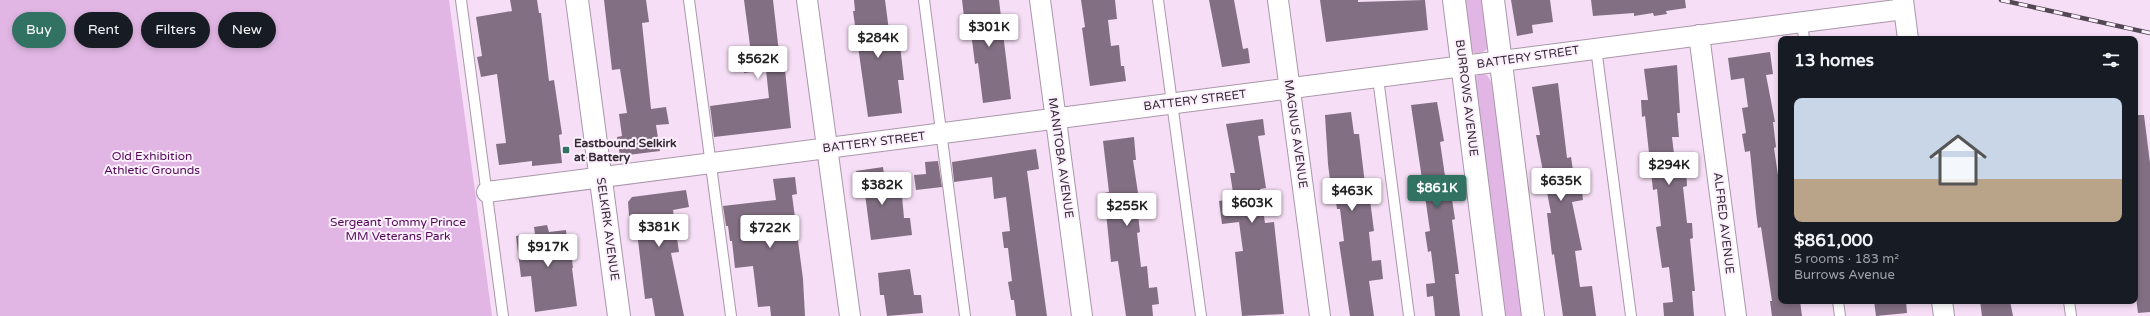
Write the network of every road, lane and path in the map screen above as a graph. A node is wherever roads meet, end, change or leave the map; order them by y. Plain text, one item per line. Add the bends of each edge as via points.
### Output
1 (461, 0) edge
2 (577, 0) edge
3 (689, 0) edge
4 (807, 0) edge
5 (924, 0) edge
6 (1040, 0) edge
7 (1158, 0) edge
8 (1278, 0) edge
9 (1454, 0) edge
10 (1493, 0) edge
11 (1903, 4) edge
12 (1803, 30) edge
13 (1699, 35) junction
14 (1908, 36) edge
15 (1596, 48) junction
16 (1501, 61) junction
17 (1463, 66) junction
18 (1378, 78) junction
19 (1290, 88) junction
20 (1172, 103) junction
21 (1056, 119) junction
22 (941, 134) junction
23 (828, 148) junction
24 (710, 163) junction
25 (601, 178) junction
26 (487, 192) junction
27 (1838, 304) edge
28 (1942, 304) edge
29 (2069, 304) edge
30 (503, 316) edge
31 (619, 316) edge
32 (731, 316) edge
33 (850, 316) edge
34 (965, 316) edge
35 (1082, 316) edge
36 (1201, 316) edge
37 (1320, 316) edge
38 (1409, 316) edge
39 (1494, 316) edge
40 (1533, 316) edge
41 (1631, 316) edge
42 (1736, 316) edge
43 (1840, 316) edge
44 (1944, 316) edge
45 (2071, 316) edge

1 - 26 lane
2 - 25 street, SELKIRK AVENUE
3 - 24 lane
4 - 23 street
5 - 22 lane
6 - 21 street, MANITOBA AVENUE
7 - 20 lane
8 - 19 street, MAGNUS AVENUE
9 - 17 street, BURROWS AVENUE
10 - 16 street
11 - 12 street, BATTERY STREET
11 - 14 street
12 - 13 street, BATTERY STREET
13 - 15 street, BATTERY STREET
13 - 42 street, ALFRED AVENUE
15 - 16 street, BATTERY STREET
15 - 41 lane
16 - 17 street, BATTERY STREET
16 - 40 street
17 - 18 street, BATTERY STREET
17 - 39 street, BURROWS AVENUE
18 - 19 street, BATTERY STREET
18 - 38 lane
19 - 20 street, BATTERY STREET
19 - 37 street, MAGNUS AVENUE
20 - 21 street, BATTERY STREET
20 - 36 lane
21 - 22 street, BATTERY STREET
21 - 35 street, MANITOBA AVENUE
22 - 23 street, BATTERY STREET
22 - 34 lane
23 - 24 street, BATTERY STREET
23 - 33 street
24 - 25 street, BATTERY STREET
24 - 32 lane
25 - 26 street, BATTERY STREET
25 - 31 street, SELKIRK AVENUE
26 - 30 lane
27 - 43 lane
28 - 44 street
29 - 45 lane

